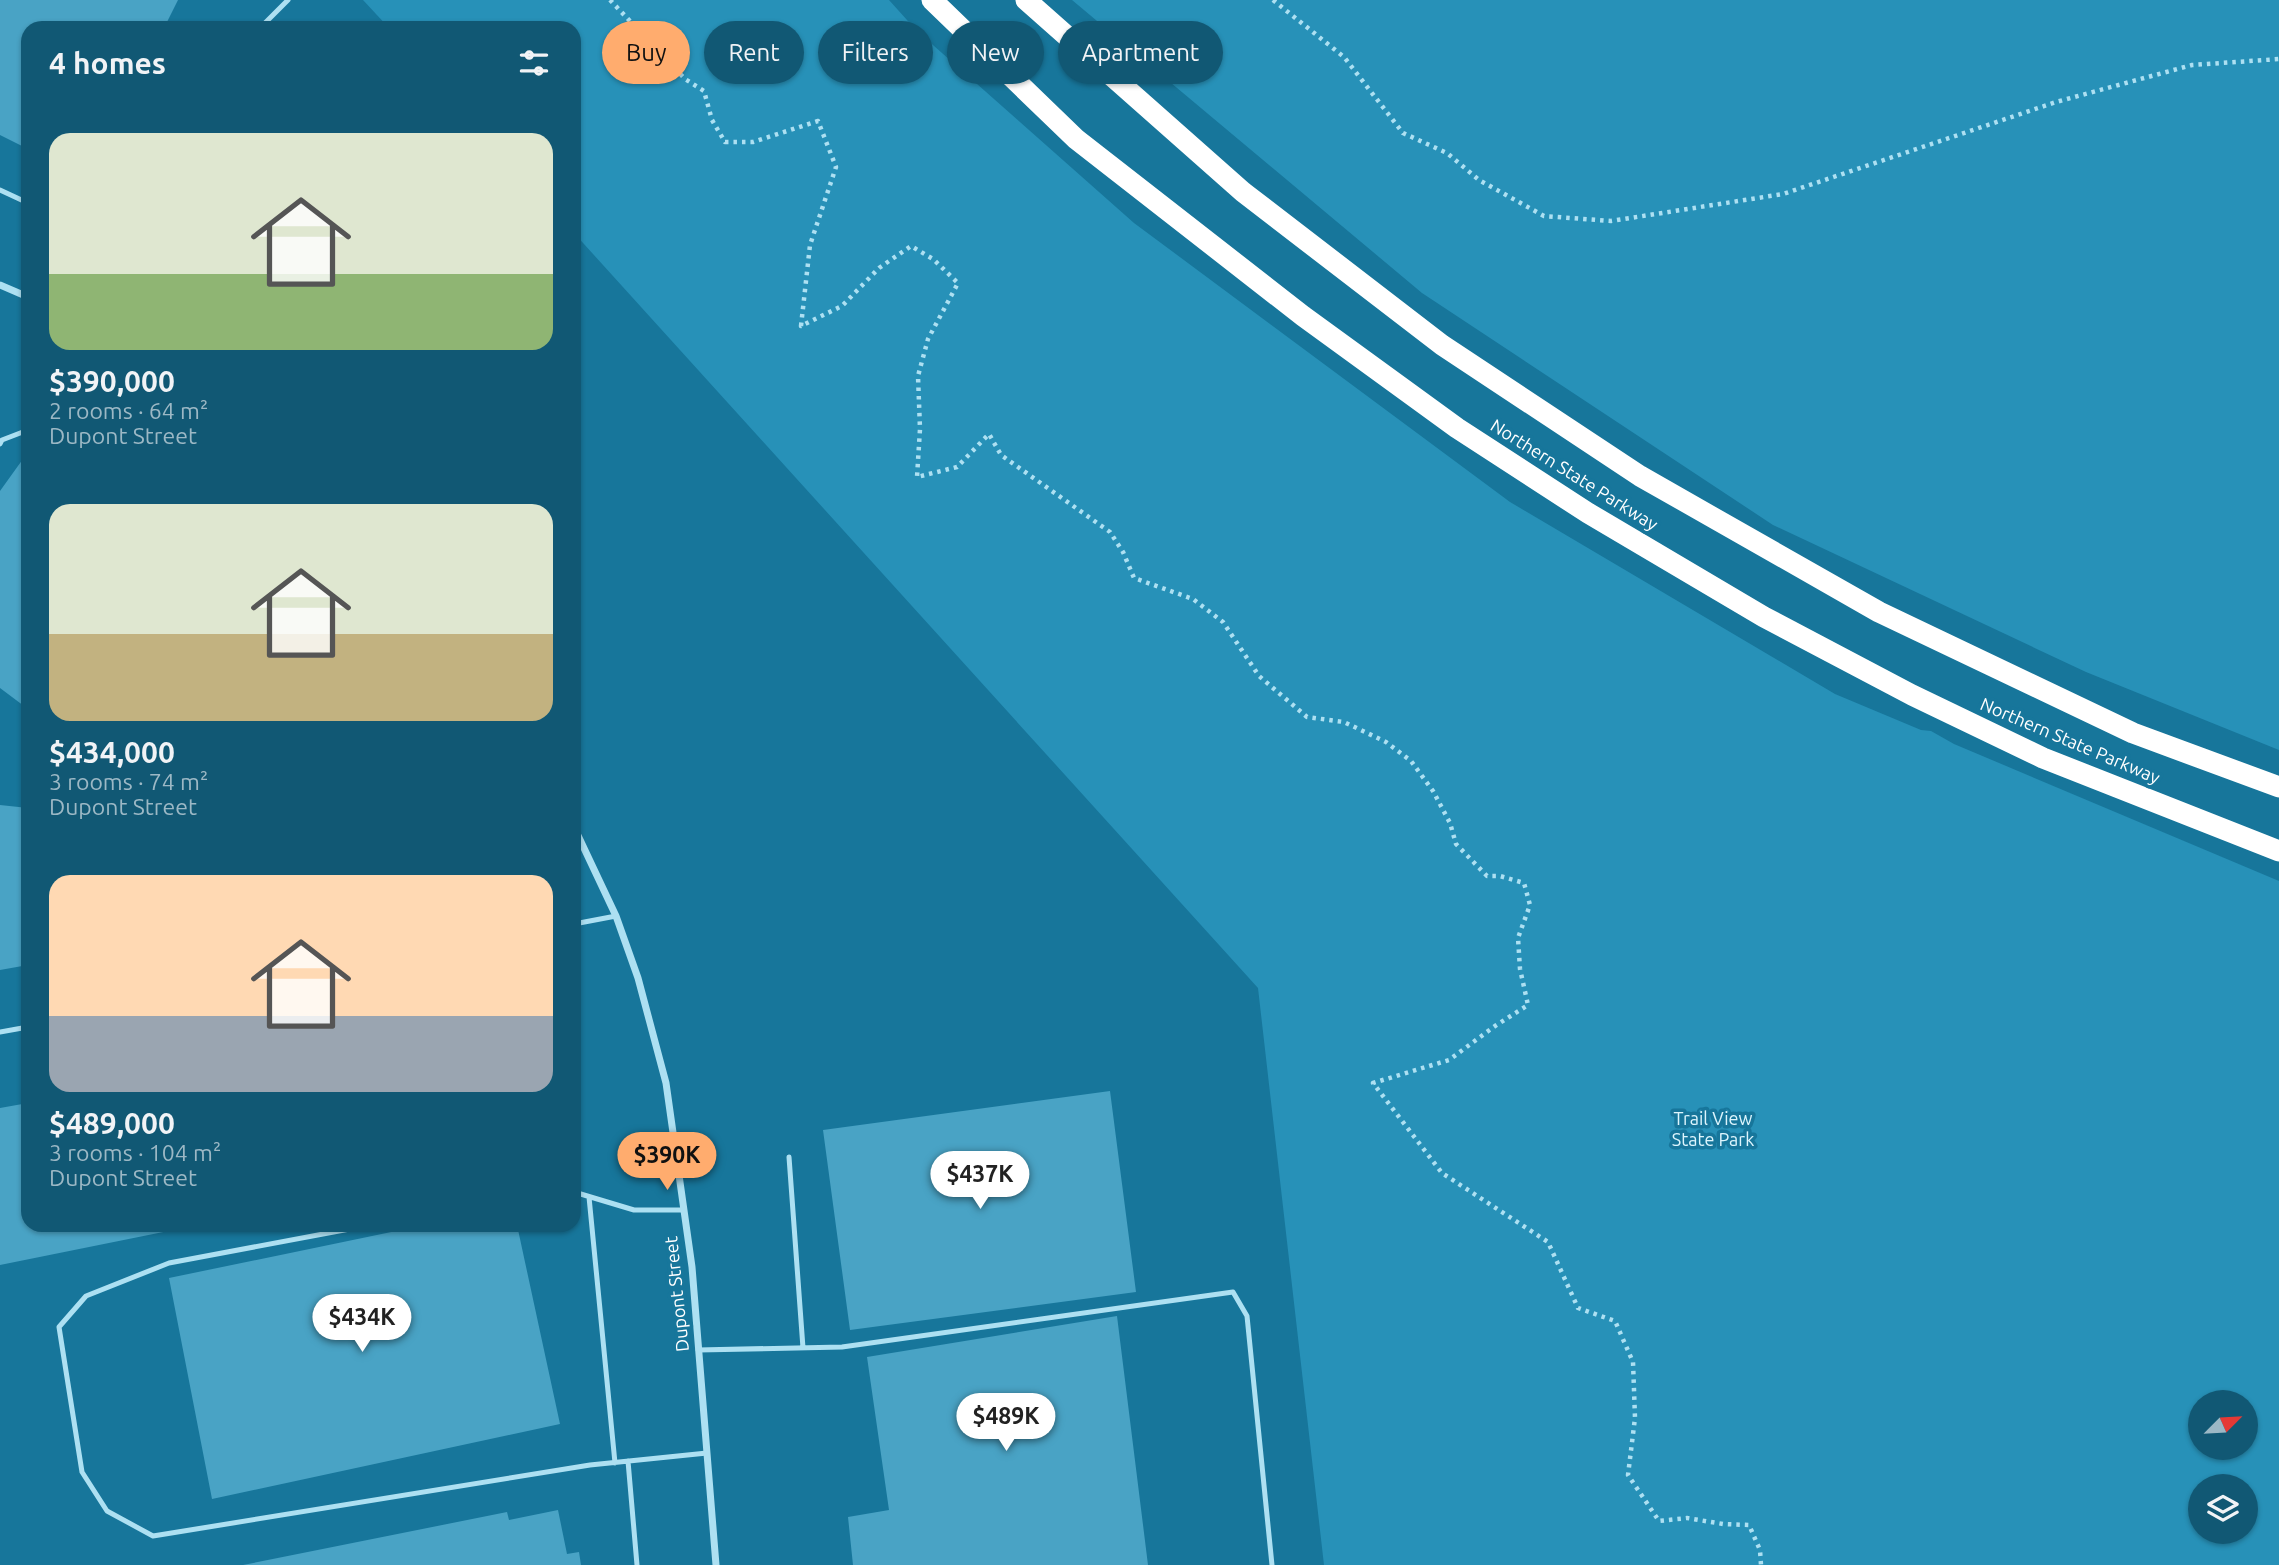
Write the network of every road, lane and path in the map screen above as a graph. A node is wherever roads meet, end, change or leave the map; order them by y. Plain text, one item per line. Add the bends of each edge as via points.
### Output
1 (288, 0) edge
2 (610, 0) edge
3 (932, 0) edge
4 (1026, 0) edge
5 (1273, 0) edge
6 (267, 21) edge
7 (2279, 59) edge
8 (0, 190) edge
9 (21, 200) edge
10 (0, 285) edge
11 (21, 294) edge
12 (21, 433) edge
13 (0, 444) edge
14 (2279, 788) edge
15 (581, 842) edge
16 (2279, 851) edge
17 (616, 916) junction
18 (581, 923) edge
19 (21, 1028) edge
20 (0, 1032) edge
21 (789, 1157) dead end
22 (581, 1194) edge
23 (589, 1197) junction
24 (684, 1210) junction
25 (334, 1232) edge
26 (803, 1348) junction
27 (698, 1350) junction
28 (707, 1452) junction
29 (628, 1461) junction
30 (615, 1463) junction
31 (637, 1565) edge
32 (716, 1565) edge
33 (1272, 1565) edge
34 (1761, 1565) edge

1 - 6 lane
2 - 34 path via 685,79 704,91 712,120 725,142 753,142 818,121 836,167 810,245 801,326 842,306 879,268 911,246 958,283 928,339 918,376 917,477 957,467 989,434 1001,455 1110,533 1133,578 1193,599 1223,622 1259,676 1307,717 1344,722 1386,742 1411,761 1433,791 1456,844 1474,864 1487,876 1524,883 1530,905 1518,938 1528,1005 1449,1060 1373,1083 1442,1173 1548,1242 1578,1308 1615,1321 1633,1362 1635,1418 1628,1475 1659,1521 1687,1518 1749,1525
3 - 16 highway, Northern State Parkway via 1087,147 1303,316 1457,428 1588,513 1764,617 1912,695 2043,758
4 - 14 highway, Northern State Parkway via 1265,209 1441,345 1640,476 1879,612 2133,733
5 - 7 path via 1343,57 1403,132 1447,153 1479,180 1544,216 1611,221 1783,194 2056,102 2192,65
8 - 9 lane
10 - 11 street
12 - 13 lane
15 - 17 street, Dupont Street
17 - 18 lane
17 - 24 street, Dupont Street via 666,1083
19 - 20 lane
21 - 26 lane
22 - 23 lane
23 - 24 lane via 634,1210
23 - 30 lane
24 - 27 street, Dupont Street
25 - 30 lane via 169,1263 86,1296 59,1327 82,1472 107,1511 153,1536
26 - 27 lane
26 - 33 lane via 842,1347 1233,1292 1247,1316
27 - 28 street, Dupont Street
28 - 29 lane
28 - 32 street, Dupont Street
29 - 30 lane
29 - 31 lane

